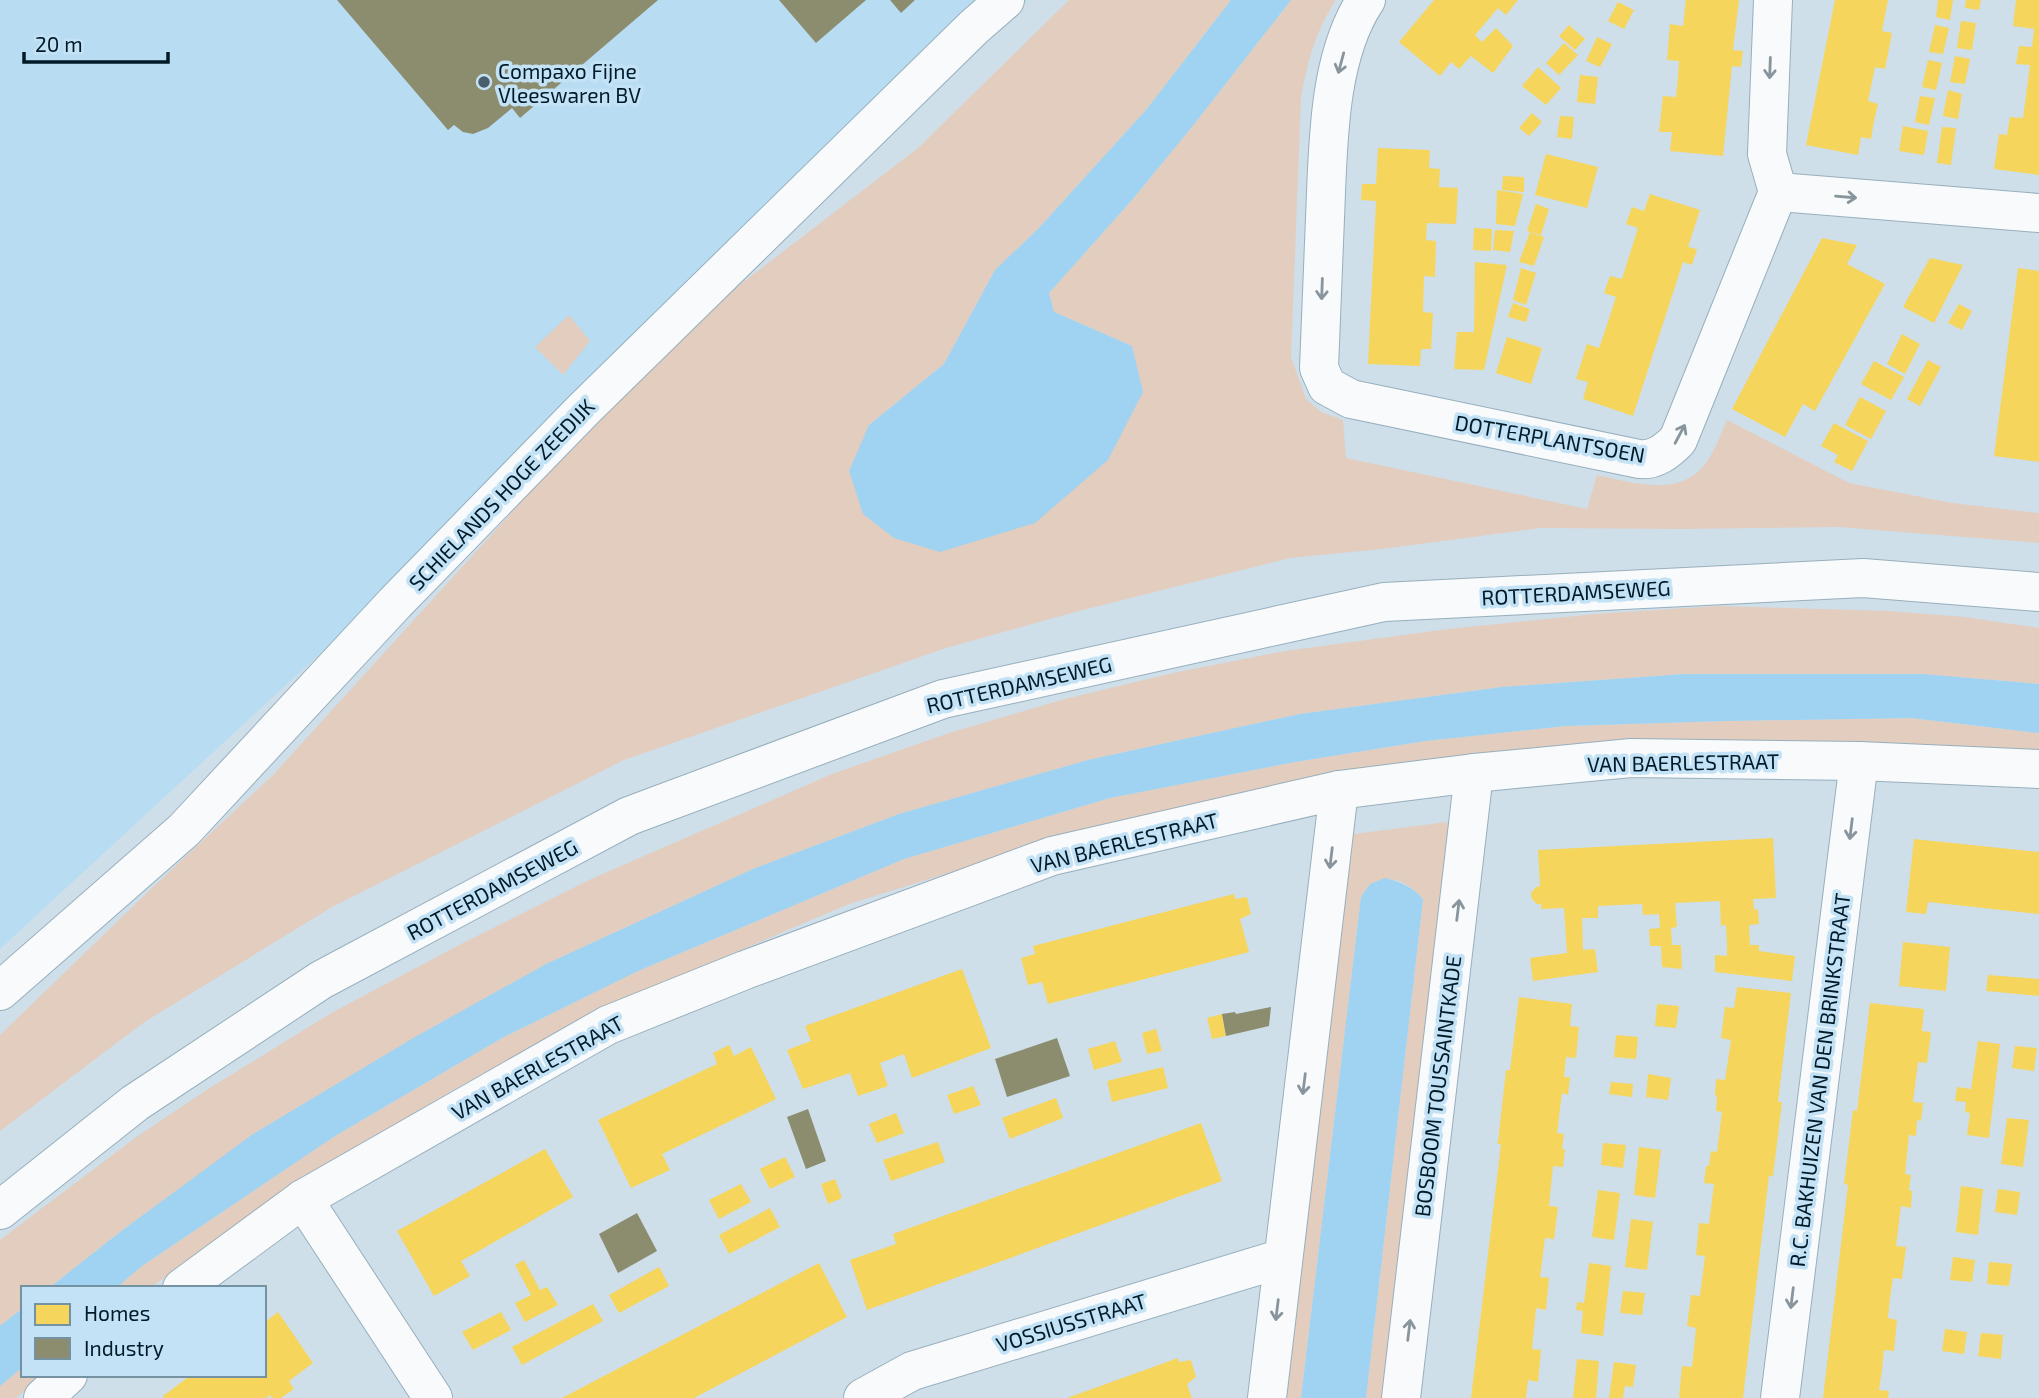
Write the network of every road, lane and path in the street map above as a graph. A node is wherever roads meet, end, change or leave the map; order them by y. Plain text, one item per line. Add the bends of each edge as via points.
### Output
1 (1006, 0) edge
2 (1366, 0) edge
3 (1773, 0) edge
4 (1778, 192) junction
5 (2039, 213) edge
6 (2039, 592) edge
7 (1859, 761) junction
8 (2039, 769) edge
9 (1474, 773) junction
10 (1339, 790) junction
11 (0, 991) edge
12 (303, 1199) junction
13 (0, 1210) edge
14 (1283, 1258) junction
15 (185, 1286) edge
16 (66, 1377) edge
17 (43, 1398) edge
18 (433, 1398) edge
19 (863, 1398) edge
20 (1267, 1398) edge
21 (1401, 1398) edge
22 (1780, 1398) edge

1 - 11 street, SCHIELANDS HOGE ZEEDIJK via 583,410 184,830
2 -> 4 street, DOTTERPLANTSOEN via 1339,64 1330,121 1319,368 1327,386 1351,399 1639,459 1666,452 1678,440
3 -> 4 street via 1767,155
4 -> 5 street
6 - 13 street, ROTTERDAMSEWEG via 1863,578 1384,602 943,699 629,816 321,980 135,1103
7 - 8 street, VAN BAERLESTRAAT
7 - 9 street, VAN BAERLESTRAAT via 1632,758
7 -> 22 street, R.C. BAKHUIZEN VAN DEN BRINKSTRAAT
9 - 10 street, VAN BAERLESTRAAT
21 -> 9 street, BOSBOOM TOUSSAINTKADE
10 - 12 street, VAN BAERLESTRAAT via 1052,856 733,975 608,1025
10 -> 14 street
12 - 15 street, VAN BAERLESTRAAT
12 - 18 street
14 - 19 street, VOSSIUSSTRAAT via 912,1371
14 -> 20 street
16 - 17 street

